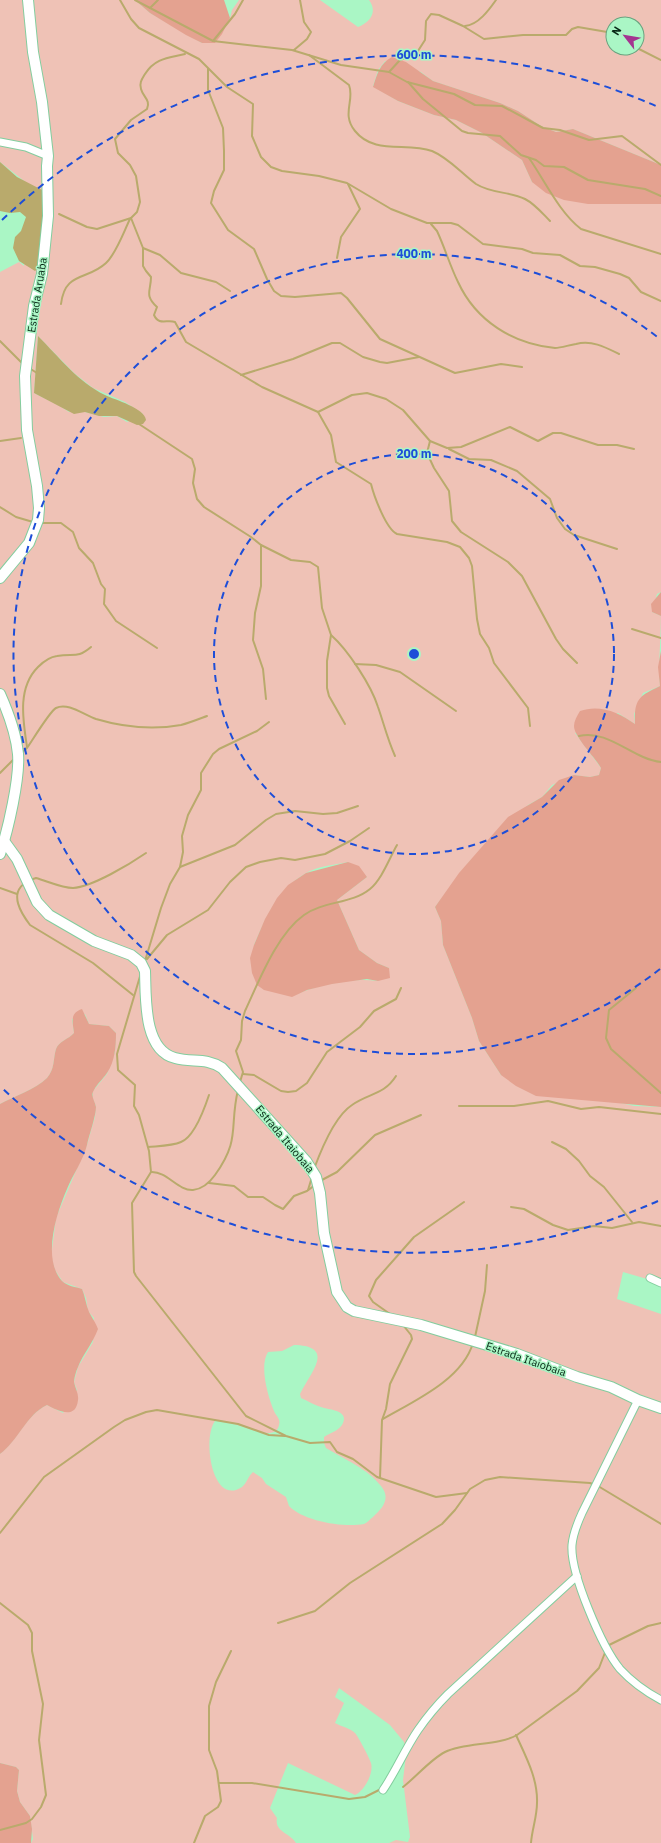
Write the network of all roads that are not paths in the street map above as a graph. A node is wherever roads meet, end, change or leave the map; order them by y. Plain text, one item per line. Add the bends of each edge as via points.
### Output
1 (28, 0) edge
2 (0, 142) edge
3 (48, 156) junction
4 (0, 578) edge
5 (0, 694) edge
6 (4, 841) junction
7 (0, 854) edge
8 (650, 1278) dead end
9 (661, 1283) edge
10 (638, 1400) junction
11 (661, 1408) edge
12 (577, 1576) junction
13 (661, 1700) edge
14 (383, 1790) dead end

1 - 3 street, Estrada Aruaba
2 - 3 street via 26,147
3 - 4 street, Estrada Aruaba via 47,230 25,376 27,430 37,486 38,520 29,543
5 - 6 street via 15,738 18,761
6 - 7 street
6 - 10 street, Estrada Itaiobaia via 17,859 38,902 49,915 94,941 131,955 141,963 150,1028 159,1048 175,1058 208,1061 222,1068 306,1161 319,1184 337,1292 347,1307 354,1311 421,1325 517,1354 611,1387
8 - 9 street
10 - 11 street, Estrada Itaiobaia
10 - 12 street via 575,1529 572,1547
12 - 13 street via 608,1651 636,1684
12 - 14 street via 431,1712

